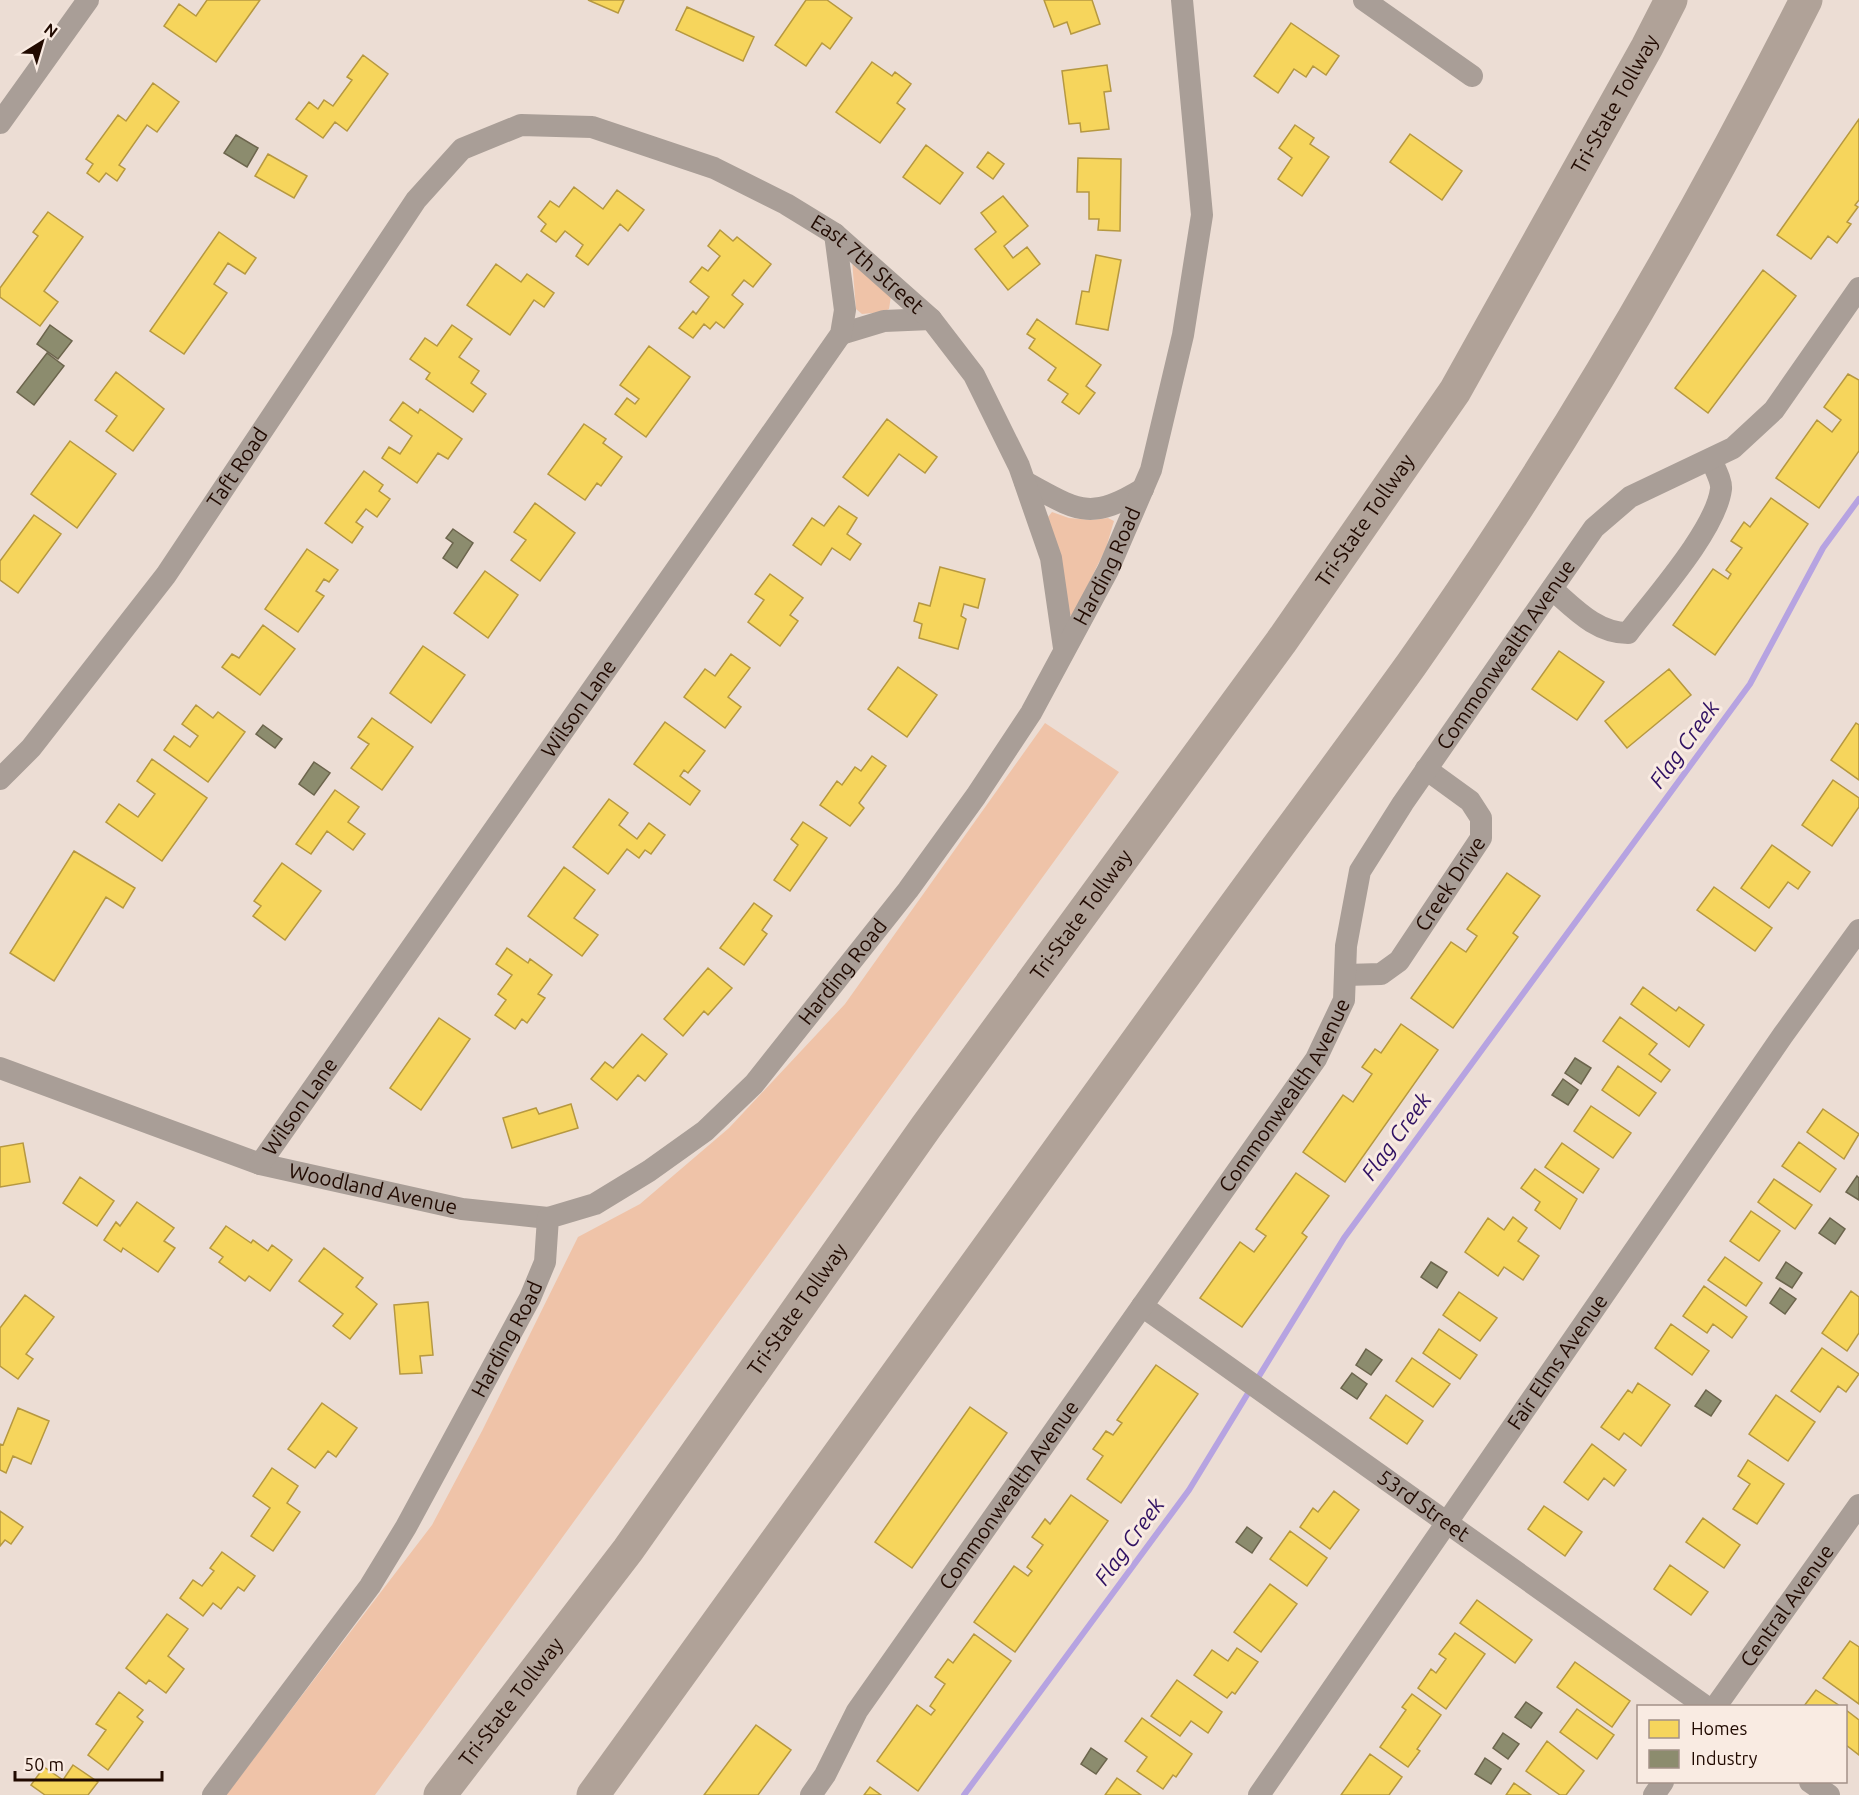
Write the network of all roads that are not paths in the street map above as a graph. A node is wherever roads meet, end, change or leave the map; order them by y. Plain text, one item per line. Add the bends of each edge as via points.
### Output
1 (88, 0) edge
2 (1182, 0) edge
3 (1364, 0) edge
4 (1671, 0) edge
5 (1806, 0) edge
6 (1472, 76) dead end
7 (0, 123) edge
8 (462, 149) joint
9 (835, 234) junction
10 (1859, 288) edge
11 (931, 319) junction
12 (842, 334) junction
13 (1711, 459) junction
14 (1025, 482) junction
15 (1143, 489) junction
16 (1551, 589) junction
17 (1064, 648) junction
18 (1426, 769) junction
19 (0, 779) edge
20 (1859, 930) edge
21 (1346, 975) junction
22 (0, 1068) edge
23 (260, 1164) junction
24 (548, 1218) junction
25 (1142, 1306) junction
26 (1859, 1504) edge
27 (1447, 1524) junction
28 (1702, 1705) edge
29 (1717, 1705) edge
30 (1663, 1783) edge
31 (1811, 1783) edge
32 (213, 1795) edge
33 (440, 1795) edge
34 (593, 1795) edge
35 (811, 1795) edge
36 (1258, 1795) edge
37 (1654, 1795) edge
38 (1829, 1795) edge

1 - 7 street
2 - 15 street, Harding Road via 1202,215 1183,335
3 - 6 street
4 - 33 highway, Tri-State Tollway via 1455,391 1281,642 926,1127 628,1550
5 - 34 highway via 1715,179 1602,372 1413,662
8 - 9 street, East 7th Street via 521,125 592,127 714,168
8 - 19 street, Taft Road via 416,200 166,575 31,748
9 - 11 street, East 7th Street
9 - 12 street via 845,310
10 - 13 street, Commonwealth Avenue via 1774,410 1730,451
11 - 12 street via 884,321
11 - 14 street, East 7th Street via 974,375
12 - 23 street, Wilson Lane
13 - 16 street, Commonwealth Avenue via 1630,497 1594,528
13 - 16 street via 1721,488 1713,515 1628,633 1612,633 1587,619
14 - 15 street via 1082,509 1101,510
14 - 17 street, East 7th Street via 1051,558
15 - 17 street, Harding Road via 1108,570
16 - 18 street, Commonwealth Avenue
17 - 24 street, Harding Road via 1031,712 976,796 754,1084 705,1131 649,1171 595,1204
18 - 21 street, Commonwealth Avenue via 1360,871 1346,946
18 - 21 street, Creek Drive via 1470,801 1481,818 1481,838 1399,962 1381,974
20 - 27 street, Fair Elms Avenue
21 - 25 street, Commonwealth Avenue via 1344,1000 1316,1059
22 - 23 street, Woodland Avenue
23 - 24 street, Woodland Avenue via 462,1209
24 - 32 street, Harding Road via 545,1262 530,1298 406,1527 370,1586
25 - 27 street, 53rd Street
25 - 35 street, Commonwealth Avenue via 857,1711
26 - 29 street, Central Avenue
27 - 28 street, 53rd Street
27 - 36 street, Fair Elms Avenue
30 - 37 street
31 - 38 street

